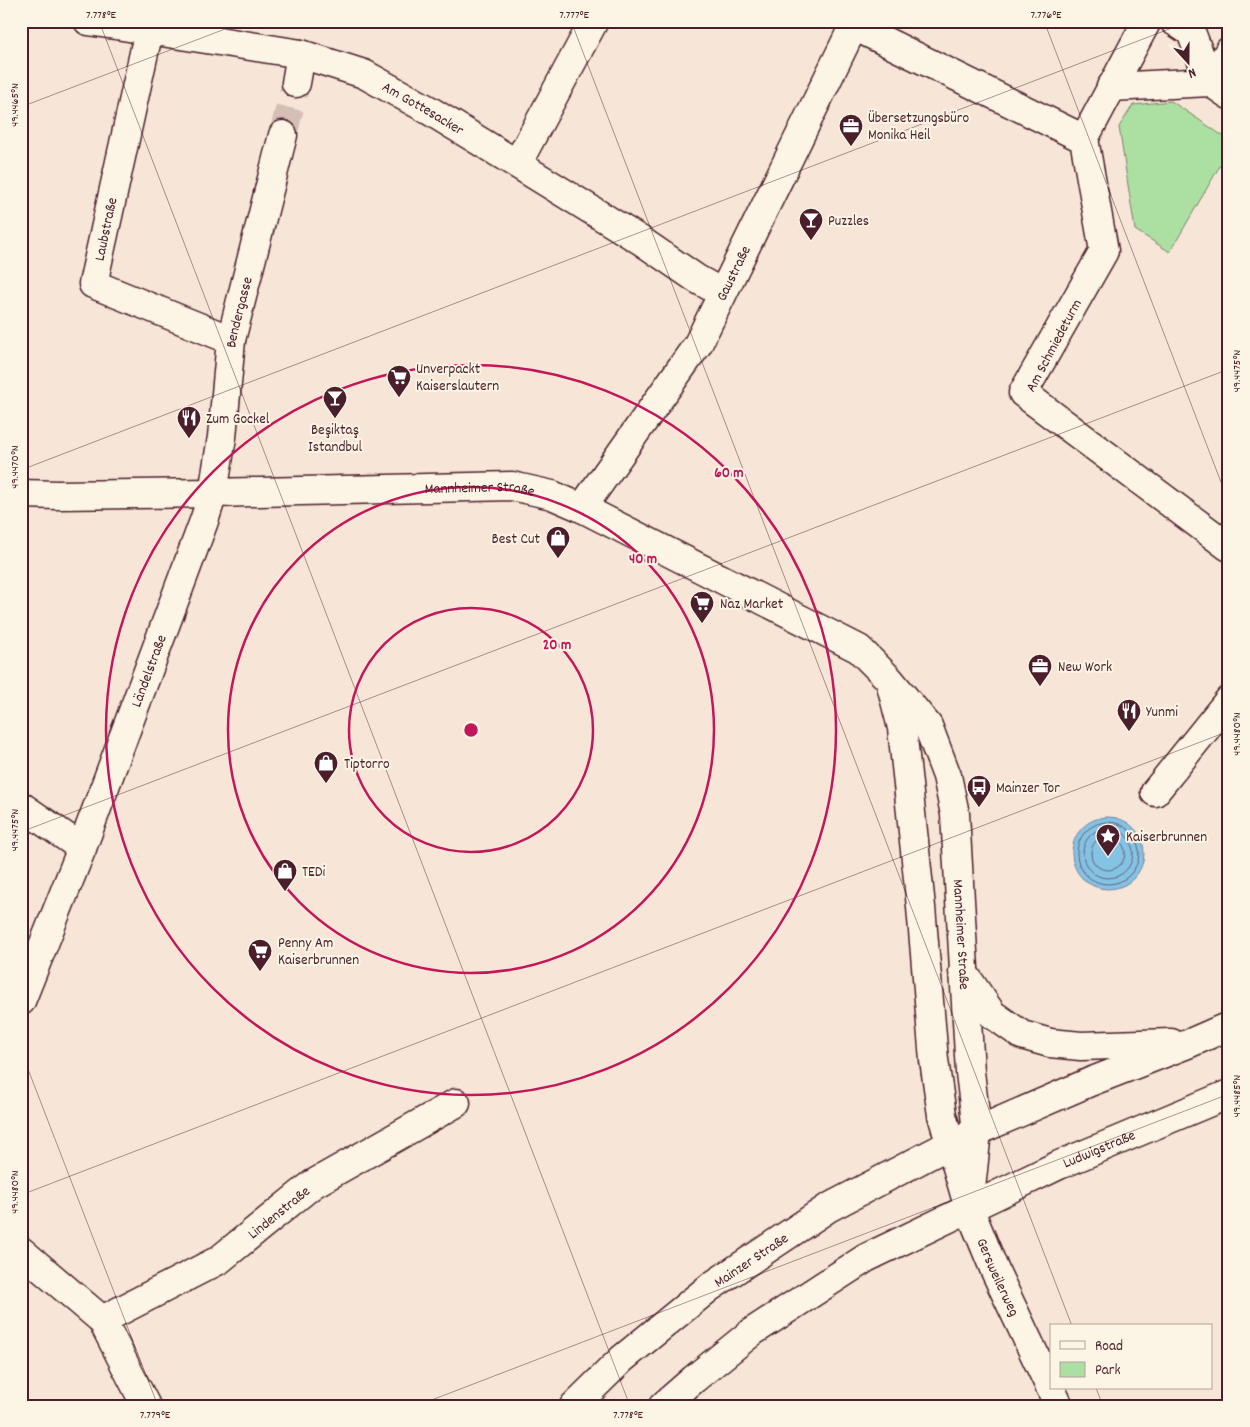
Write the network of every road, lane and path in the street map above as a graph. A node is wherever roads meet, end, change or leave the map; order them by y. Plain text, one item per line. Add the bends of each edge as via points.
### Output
1 (88, 21) edge
2 (594, 21) edge
3 (1147, 21) edge
4 (1174, 21) edge
5 (855, 23) edge
6 (164, 28) edge
7 (1229, 51) edge
8 (301, 54) junction
9 (296, 83) tunnel mouth
10 (1111, 87) junction
11 (1220, 88) edge
12 (283, 134) tunnel mouth
13 (1084, 139) junction
14 (517, 164) junction
15 (722, 293) junction
16 (231, 340) junction
17 (213, 493) junction
18 (21, 494) edge
19 (582, 508) junction
20 (1229, 548) edge
21 (889, 679) junction
22 (1229, 700) edge
23 (1155, 792) dead end
24 (21, 806) edge
25 (82, 848) junction
26 (963, 972) junction
27 (21, 1001) edge
28 (1229, 1026) edge
29 (1190, 1042) junction
30 (1229, 1094) edge
31 (456, 1104) dead end
32 (977, 1131) junction
33 (950, 1144) junction
34 (969, 1208) junction
35 (21, 1251) edge
36 (102, 1320) junction
37 (694, 1378) junction
38 (1050, 1389) edge
39 (1050, 1390) edge
40 (146, 1406) edge
41 (574, 1406) edge
42 (664, 1406) edge
43 (678, 1406) edge
44 (1058, 1406) edge

1 - 6 street, Am Gottesacker
2 - 14 street
3 - 10 street
4 - 11 street via 1191,32
5 - 13 street
5 - 15 street, Gaustraße
6 - 8 street, Am Gottesacker
6 - 16 street, Laubstraße via 93,284
7 - 11 street
8 - 9 street
8 - 14 street, Am Gottesacker via 364,74
10 - 11 street
10 - 13 street
12 - 16 street, Bendergasse
13 - 20 street, Am Schmiedeturm via 1104,252 1023,394
14 - 15 street, Am Gottesacker
15 - 19 street, Gaustraße via 698,344
16 - 17 street, Bendergasse
17 - 18 street, Mannheimer Straße
17 - 19 street, Mannheimer Straße via 512,486 552,495
17 - 25 street, Ländelstraße
19 - 21 street, Mannheimer Straße via 859,649
21 - 26 street, Mannheimer Straße via 928,726 947,776 955,814
21 - 33 street via 902,728 934,1060
22 - 23 street
24 - 25 street
25 - 27 street, Ländelstraße
26 - 29 street via 992,1014 1022,1035 1050,1043 1081,1046
26 - 32 street, Mannheimer Straße
28 - 29 street
29 - 32 street
30 - 34 street, Ludwigstraße via 1058,1165
31 - 36 street, Lindenstraße via 313,1184 219,1260
32 - 33 street, Mainzer Straße
32 - 34 street, Mannheimer Straße
33 - 34 street, Gersweilerweg
33 - 41 street, Mainzer Straße via 828,1208 710,1287 622,1359
34 - 37 street via 866,1258 752,1332
34 - 38 street, Gersweilerweg via 994,1271
35 - 36 street
36 - 40 street
37 - 42 street
37 - 43 street
39 - 44 street, Gersweilerweg

